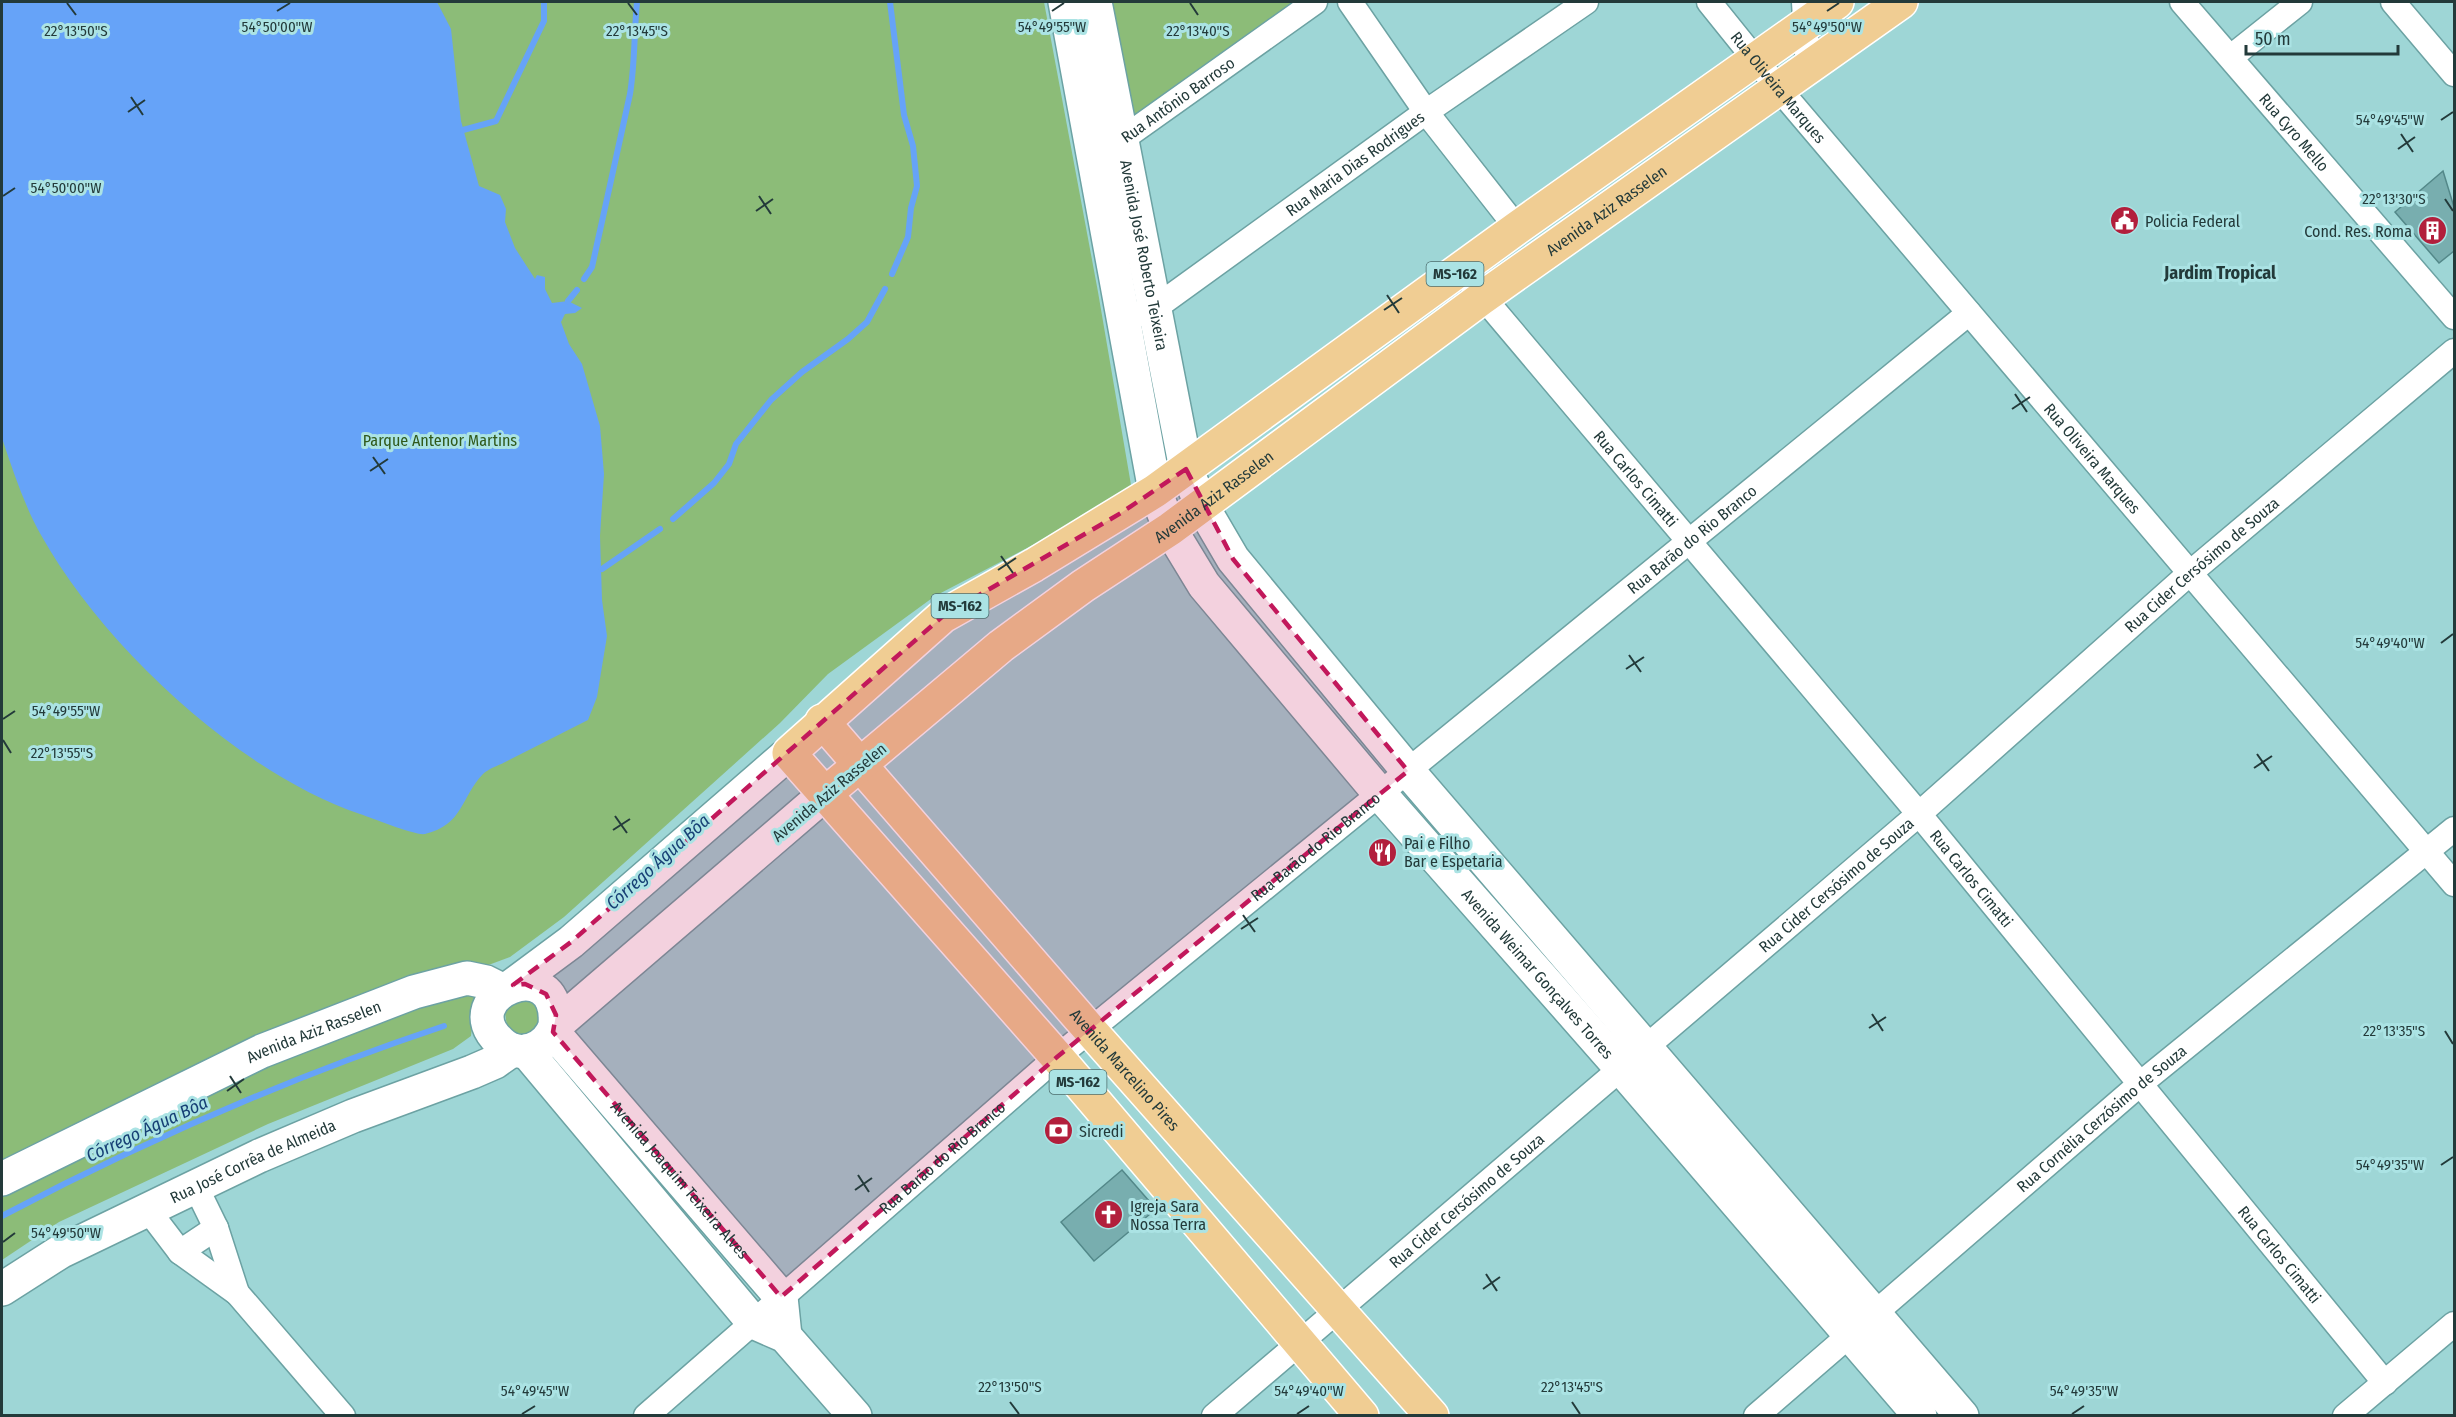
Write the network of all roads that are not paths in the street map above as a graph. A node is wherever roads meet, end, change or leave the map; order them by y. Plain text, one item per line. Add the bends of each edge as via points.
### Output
1 (1065, 2) edge
2 (1095, 2) edge
3 (1315, 2) edge
4 (1350, 2) edge
5 (1586, 2) edge
6 (1709, 2) edge
7 (1837, 2) edge
8 (1901, 2) edge
9 (2182, 2) edge
10 (2300, 2) edge
11 (2393, 2) edge
12 (1804, 13) edge
13 (2231, 57) junction
14 (1808, 69) junction
15 (1767, 74) junction
16 (2454, 74) edge
17 (1426, 112) junction
18 (1107, 143) junction
19 (1517, 228) junction
20 (1460, 270) junction
21 (1482, 298) junction
22 (1155, 308) junction
23 (1969, 313) junction
24 (2454, 317) edge
25 (1123, 322) junction
26 (2454, 351) edge
27 (1186, 469) junction
28 (1155, 491) junction
29 (1202, 506) junction
30 (1170, 529) junction
31 (1688, 542) junction
32 (2190, 573) junction
33 (822, 721) junction
34 (789, 753) junction
35 (861, 764) junction
36 (1408, 771) junction
37 (825, 794) junction
38 (1380, 794) junction
39 (1919, 814) junction
40 (2454, 830) edge
41 (2428, 852) junction
42 (2454, 884) edge
43 (508, 987) junction
44 (554, 1029) junction
45 (1090, 1030) junction
46 (1646, 1047) junction
47 (519, 1051) junction
48 (1057, 1058) junction
49 (1621, 1068) junction
50 (2140, 1084) junction
51 (2, 1179) edge
52 (196, 1187) junction
53 (148, 1210) junction
54 (216, 1228) junction
55 (180, 1252) junction
56 (755, 1266) junction
57 (2, 1289) edge
58 (728, 1290) junction
59 (237, 1293) junction
60 (781, 1296) junction
61 (1339, 1309) junction
62 (753, 1322) junction
63 (1861, 1324) junction
64 (2454, 1324) edge
65 (784, 1336) junction
66 (1300, 1343) junction
67 (2385, 1383) junction
68 (343, 1416) edge
69 (646, 1416) edge
70 (855, 1416) edge
71 (1214, 1416) edge
72 (1362, 1416) edge
73 (1432, 1416) edge
74 (1756, 1416) edge
75 (1920, 1416) edge
76 (1962, 1416) edge
77 (2345, 1416) edge

1 - 18 main road, Avenida José Roberto Teixeira
2 - 18 main road, Avenida José Roberto Teixeira
3 - 18 street, Rua Antônio Barroso
4 - 17 street
5 - 17 street, Rua Maria Dias Rodrigues
6 - 15 street, Rua Oliveira Marques
7 - 12 main road, Avenida Aziz Rasselen / MS-162
8 - 14 main road, Avenida Aziz Rasselen / MS-162
9 - 13 street, Rua Cyro Mello
10 - 13 street
11 - 16 street
12 - 14 street
12 - 15 main road, Avenida Aziz Rasselen / MS-162
13 - 24 street, Rua Cyro Mello
14 - 15 main road, Avenida Aziz Rasselen / MS-162
15 - 19 main road, Avenida Aziz Rasselen / MS-162
15 - 21 main road, Avenida Aziz Rasselen / MS-162
15 - 23 street, Rua Oliveira Marques
17 - 19 street
17 - 22 street, Rua Maria Dias Rodrigues
18 - 22 main road, Avenida José Roberto Teixeira
18 - 25 main road, Avenida José Roberto Teixeira
19 - 20 main road, Avenida Aziz Rasselen / MS-162
20 - 21 street, Rua Carlos Cimatti
20 - 27 main road, Avenida Aziz Rasselen / MS-162
21 - 29 main road, Avenida Aziz Rasselen / MS-162
21 - 31 street, Rua Carlos Cimatti
22 - 25 street, Rua Maria Dias Rodrigues
22 - 27 main road, Avenida José Roberto Teixeira
23 - 31 street, Rua Barão do Rio Branco
23 - 32 street, Rua Oliveira Marques
25 - 28 main road, Avenida José Roberto Teixeira
26 - 32 street, Rua Cider Cersósimo de Souza
27 - 28 main road, Avenida Aziz Rasselen / MS-162
27 - 29 main road, Avenida José Roberto Teixeira
28 - 30 main road, Avenida Weimar Gonçalves Torres
28 - 33 main road, Avenida Aziz Rasselen / MS-162 via 943,616
29 - 30 main road, Avenida Aziz Rasselen / MS-162
29 - 36 main road, Avenida Weimar Gonçalves Torres via 1233,559
30 - 35 main road, Avenida Aziz Rasselen / MS-162 via 1001,646
30 - 38 main road, Avenida Weimar Gonçalves Torres via 1204,585
31 - 36 street, Rua Barão do Rio Branco
31 - 39 street, Rua Carlos Cimatti
32 - 39 street, Rua Cider Cersósimo de Souza
32 - 41 street, Rua Oliveira Marques
33 - 34 main road, Avenida Aziz Rasselen / MS-162
33 - 35 main road, Avenida Marcelino Pires / MS-162
34 - 37 main road, MS-162
34 - 43 main road, Avenida Aziz Rasselen via 570,942
35 - 37 main road, Avenida Aziz Rasselen / MS-162
35 - 45 main road, Avenida Marcelino Pires / MS-162
36 - 38 street, Rua Barão do Rio Branco
36 - 46 main road, Avenida Weimar Gonçalves Torres
37 - 44 main road, Avenida Aziz Rasselen
37 - 48 main road, MS-162
38 - 45 street, Rua Barão do Rio Branco
38 - 49 main road, Avenida Weimar Gonçalves Torres
39 - 46 street, Rua Cider Cersósimo de Souza
39 - 50 street, Rua Carlos Cimatti
40 - 41 street, Rua Cornélia Cerzósimo de Souza
41 - 42 street, Rua Oliveira Marques
41 - 50 street, Rua Cornélia Cerzósimo de Souza
43 - 44 main road, Avenida Aziz Rasselen via 525,984 546,994 556,1015
43 - 47 main road, Avenida Aziz Rasselen via 494,999 488,1023 497,1039
43 - 51 main road, Avenida Aziz Rasselen via 466,978 414,992 262,1052
44 - 47 main road, Avenida Aziz Rasselen via 542,1046
44 - 56 main road, Avenida Joaquim Teixeira Alves
45 - 48 street, Rua Barão do Rio Branco
45 - 61 main road, Avenida Marcelino Pires / MS-162
46 - 49 street, Rua Cider Cersósimo de Souza
46 - 63 main road, Avenida Weimar Gonçalves Torres
47 - 52 main road, Rua José Corrêa de Almeida via 353,1116
47 - 58 main road
48 - 60 street, Rua Barão do Rio Branco
48 - 66 main road, MS-162
49 - 61 street, Rua Cider Cersósimo de Souza
49 - 63 main road, Avenida Weimar Gonçalves Torres
50 - 63 street, Rua Cornélia Cerzósimo de Souza
50 - 67 street, Rua Carlos Cimatti
52 - 53 main road, Rua José Corrêa de Almeida
52 - 54 street
53 - 55 street
53 - 57 main road, Rua José Corrêa de Almeida via 60,1252
54 - 55 street
54 - 59 street
55 - 59 street
56 - 58 main road
56 - 60 main road, Avenida Joaquim Teixeira Alves
58 - 62 main road
59 - 68 street
60 - 62 street, Rua Barão do Rio Branco
60 - 65 main road
61 - 66 street, Rua Cider Cersósimo de Souza
61 - 73 main road, Avenida Marcelino Pires / MS-162
62 - 65 main road
62 - 69 street, Rua Barão do Rio Branco
63 - 74 street, Rua Cornélia Cerzósimo de Souza
63 - 75 main road, Avenida Weimar Gonçalves Torres
63 - 76 main road, Avenida Weimar Gonçalves Torres
64 - 67 street
65 - 70 main road
66 - 71 street, Rua Cider Cersósimo de Souza
66 - 72 main road, MS-162
67 - 77 street

